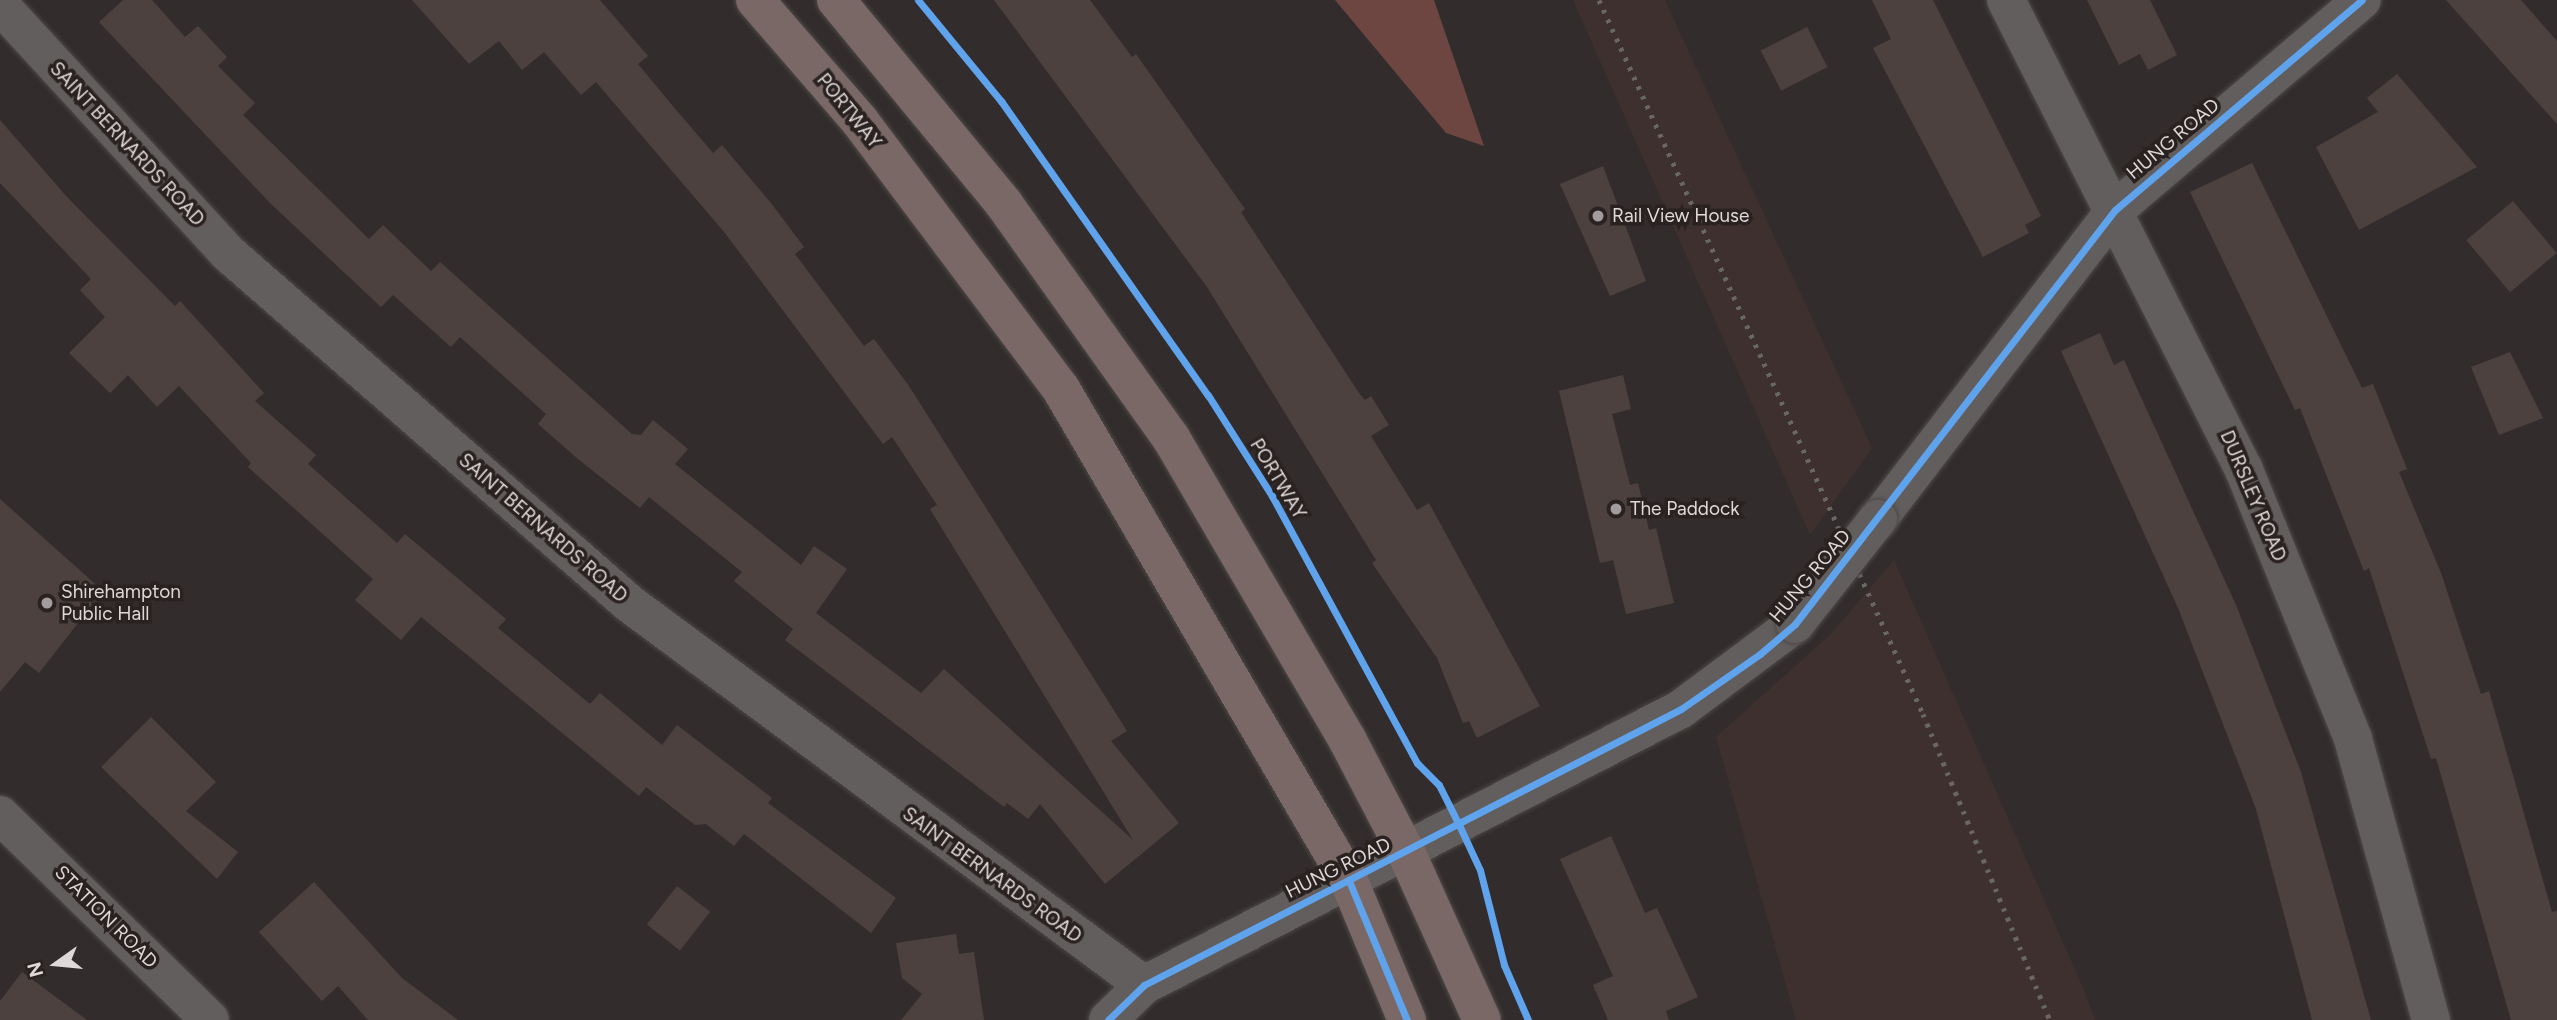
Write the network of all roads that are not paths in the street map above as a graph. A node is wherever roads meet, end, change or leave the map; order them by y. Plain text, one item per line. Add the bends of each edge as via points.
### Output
1 (755, 0) edge
2 (836, 0) edge
3 (2006, 0) edge
4 (2362, 0) edge
5 (0, 5) edge
6 (2115, 209) junction
7 (5, 831) edge
8 (1406, 852) junction
9 (1349, 881) junction
10 (1144, 985) junction
11 (210, 1020) edge
12 (1108, 1020) edge
13 (1407, 1020) edge
14 (1482, 1020) edge
15 (2431, 1020) edge

1 - 9 highway, PORTWAY via 859,120 1062,389
2 - 8 highway via 1004,204 1171,438 1343,733
3 - 6 street, DURSLEY ROAD
4 - 6 street, HUNG ROAD
5 - 10 street, SAINT BERNARDS ROAD via 229,254 630,604
6 - 8 street, HUNG ROAD, bridge via 1795,624 1681,709
6 - 15 street, DURSLEY ROAD via 2244,470 2353,739
7 - 11 street, STATION ROAD
8 - 9 street, HUNG ROAD
8 - 14 highway
9 - 10 street, HUNG ROAD
9 - 13 highway, PORTWAY
10 - 12 street, HUNG ROAD

